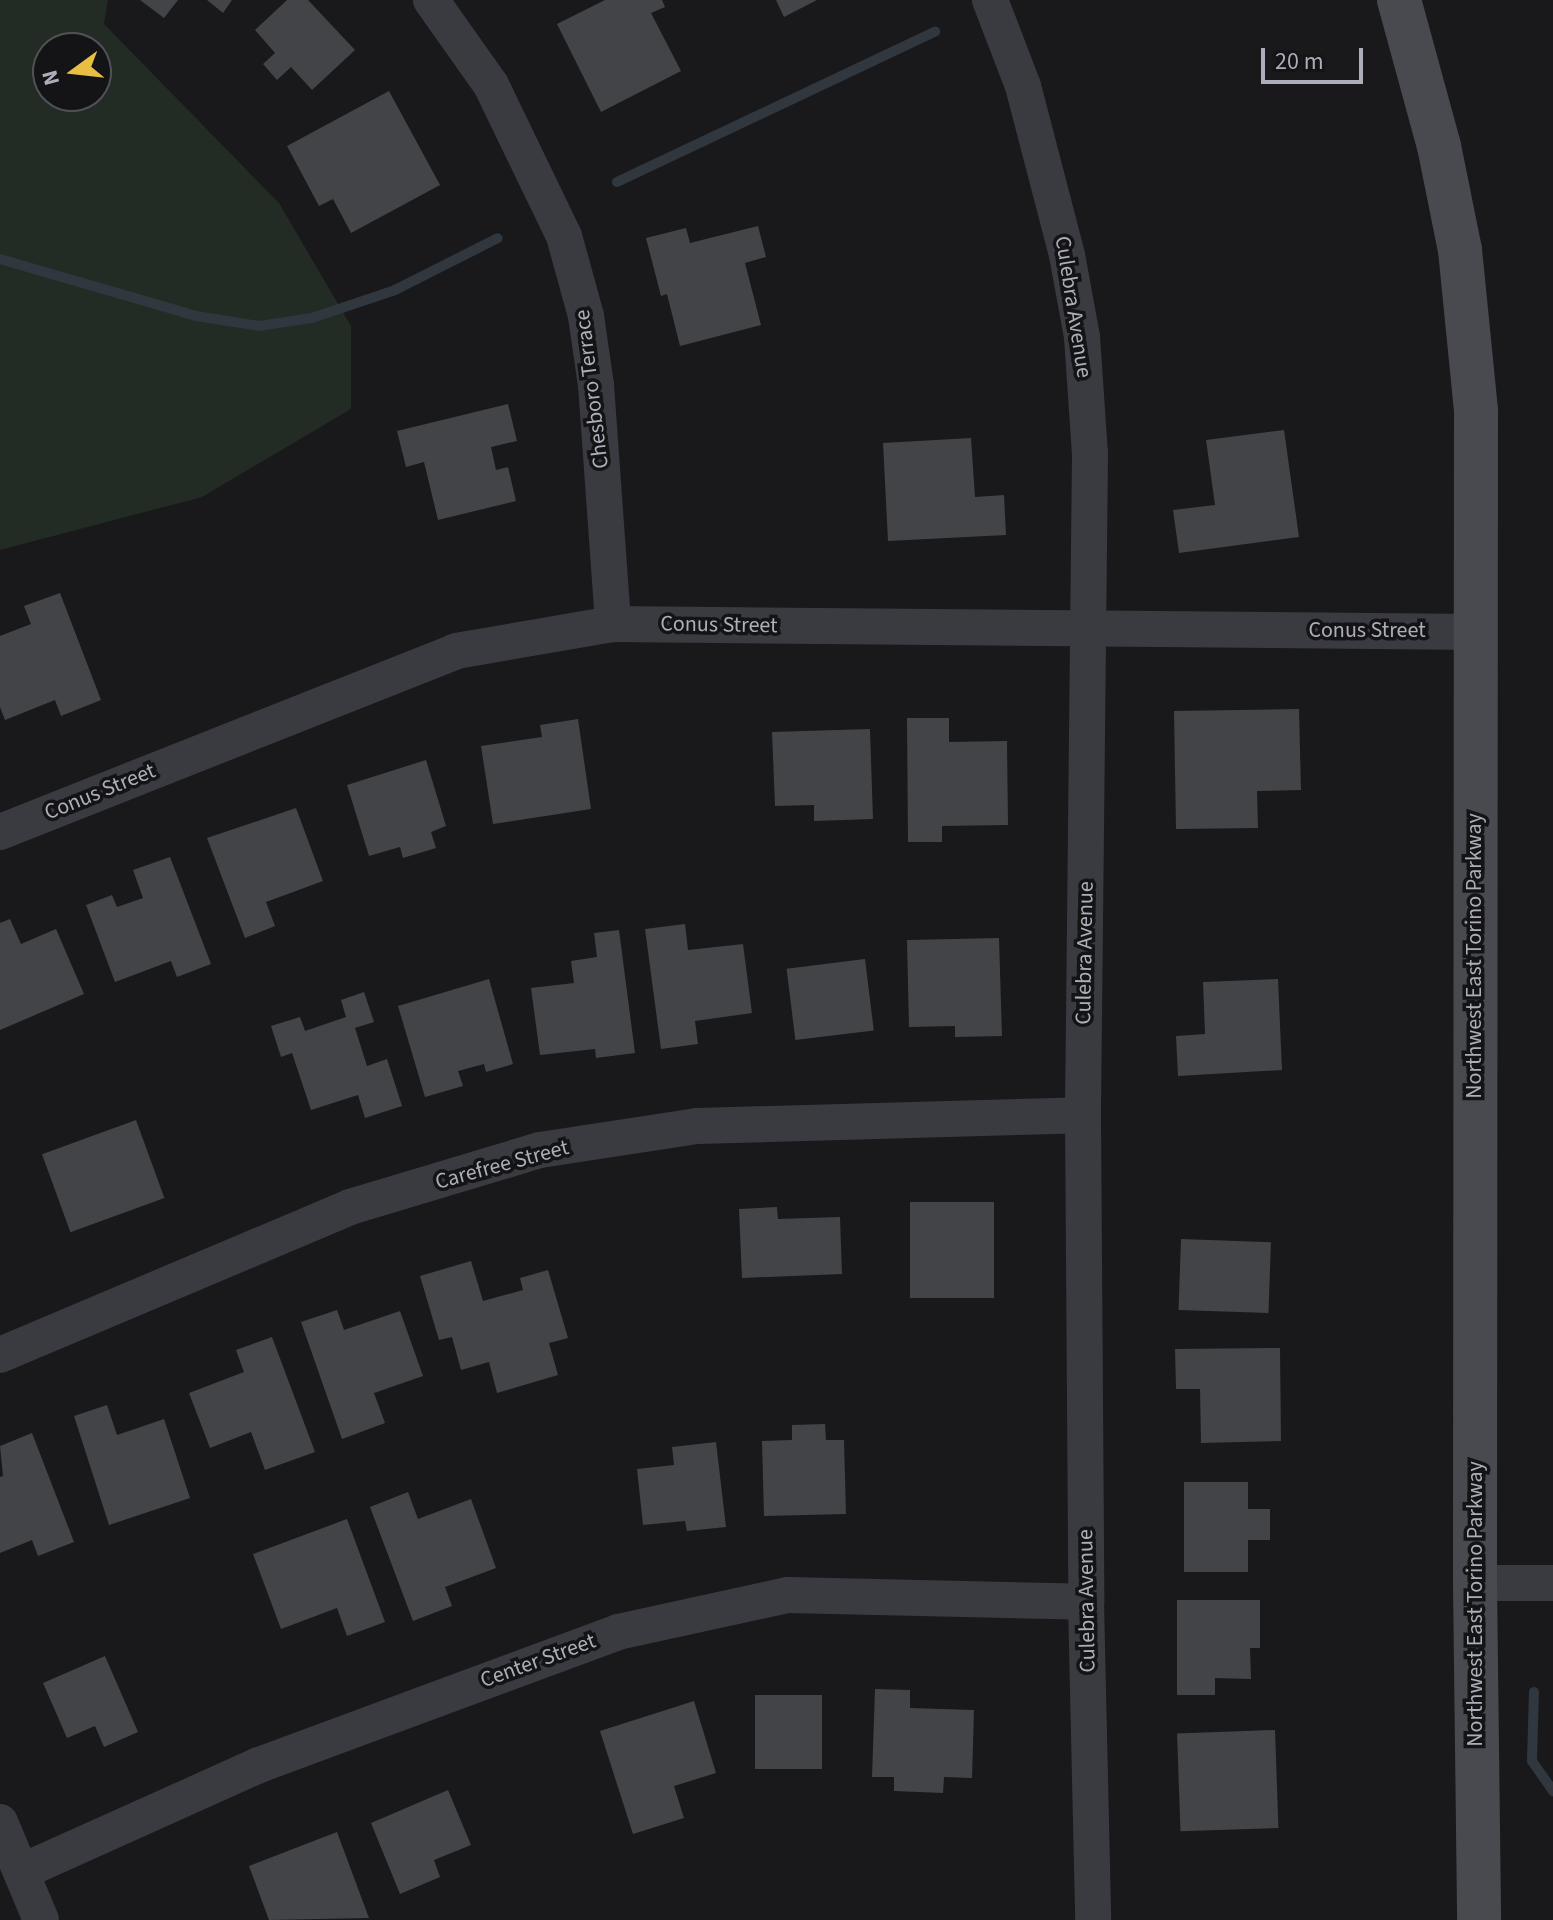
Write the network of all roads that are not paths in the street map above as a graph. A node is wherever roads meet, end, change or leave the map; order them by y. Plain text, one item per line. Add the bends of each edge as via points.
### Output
1 (431, 0) edge
2 (990, 0) edge
3 (1399, 0) edge
4 (613, 624) junction
5 (1088, 629) junction
6 (1476, 632) junction
7 (0, 832) edge
8 (1083, 1115) junction
9 (0, 1355) edge
10 (1475, 1583) junction
11 (1553, 1583) edge
12 (1086, 1602) junction
13 (0, 1822) edge
14 (21, 1872) junction
15 (41, 1920) edge
16 (1093, 1920) edge
17 (1479, 1920) edge

1 - 4 street, Chesboro Terrace via 491,85 564,236 586,316 596,385
2 - 5 street, Culebra Avenue via 1027,101 1067,255 1082,337 1090,453
3 - 6 street, Northwest East Torino Parkway via 1439,146 1460,250 1476,411
4 - 5 street, Conus Street
4 - 7 street, Conus Street via 456,651
5 - 6 street, Conus Street
5 - 8 street, Culebra Avenue
6 - 10 street, Northwest East Torino Parkway
8 - 9 street, Carefree Street via 697,1126 540,1150 350,1207
8 - 12 street, Culebra Avenue
10 - 11 street
10 - 17 street, Northwest East Torino Parkway
12 - 14 street, Center Street via 788,1595 618,1632 259,1765
12 - 16 street, Culebra Avenue
13 - 14 street
14 - 15 street

